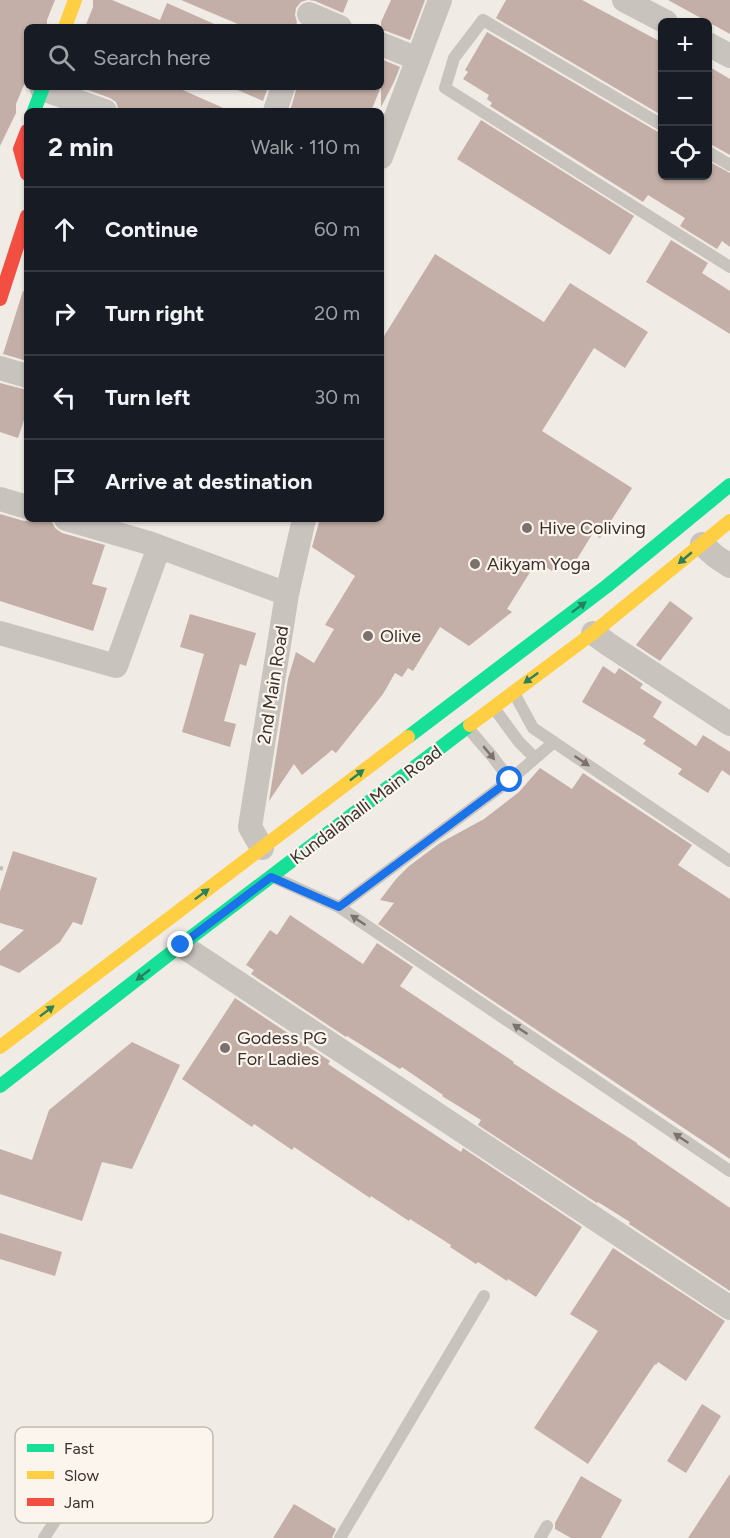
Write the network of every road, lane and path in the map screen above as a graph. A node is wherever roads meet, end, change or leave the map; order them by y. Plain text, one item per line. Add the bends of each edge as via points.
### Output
1 (75, 0) edge
2 (440, 0) edge
3 (624, 0) edge
4 (310, 14) edge
5 (658, 18) edge
6 (66, 24) edge
7 (333, 24) edge
8 (384, 45) edge
9 (712, 46) edge
10 (730, 56) edge
11 (418, 59) junction
12 (282, 90) edge
13 (40, 96) edge
14 (92, 108) edge
15 (276, 108) edge
16 (658, 122) edge
17 (24, 139) edge
18 (384, 149) edge
19 (712, 154) edge
20 (24, 163) edge
21 (730, 165) edge
22 (22, 246) edge
23 (730, 267) edge
24 (0, 299) edge
25 (0, 368) edge
26 (24, 375) edge
27 (730, 485) edge
28 (0, 499) edge
29 (24, 506) edge
30 (730, 521) edge
31 (76, 522) edge
32 (303, 522) edge
33 (702, 544) junction
34 (159, 547) junction
35 (730, 566) edge
36 (287, 594) junction
37 (0, 633) edge
38 (593, 633) junction
39 (513, 692) junction
40 (494, 707) junction
41 (459, 716) junction
42 (730, 724) edge
43 (554, 742) junction
44 (535, 758) junction
45 (510, 780) junction
46 (262, 848) junction
47 (730, 861) edge
48 (271, 877) junction
49 (339, 907) junction
50 (181, 945) junction
51 (0, 1047) edge
52 (0, 1086) edge
53 (730, 1171) edge
54 (484, 1296) dead end
55 (730, 1308) edge
56 (54, 1523) edge
57 (547, 1526) dead end
58 (44, 1538) edge
59 (340, 1538) edge
60 (540, 1538) edge

1 - 6 main road
2 - 11 street
3 - 5 street
4 - 7 street
8 - 11 street
9 - 10 street
11 - 18 street
12 - 15 street
13 - 14 street
16 - 23 lane via 483,20 454,58 445,88
17 - 20 main road via 20,149
19 - 21 lane
22 - 24 main road
25 - 26 street
41 -> 27 main road, Kundalahalli Main Road
28 - 29 street
30 - 33 main road, Kundalahalli Main Road
31 - 34 street
32 - 36 street, 2nd Main Road
33 - 35 street
33 -> 38 main road, Kundalahalli Main Road
34 - 36 street
34 - 37 street via 116,666
36 - 46 street, 2nd Main Road via 250,827
38 -> 39 main road, Kundalahalli Main Road
38 - 42 street
39 - 40 main road, Kundalahalli Main Road
39 - 43 lane via 533,728
40 - 41 main road, Kundalahalli Main Road
40 - 44 lane
41 -> 45 lane
46 -> 41 main road, Kundalahalli Main Road
41 - 48 main road, Kundalahalli Main Road
43 - 44 lane
43 -> 47 lane
44 - 45 lane
45 - 49 lane
51 -> 46 main road, Kundalahalli Main Road
48 - 49 lane
48 - 50 main road, Kundalahalli Main Road
53 -> 49 lane
50 -> 52 main road, Kundalahalli Main Road
50 - 55 street
54 - 59 lane
56 - 58 lane
57 - 60 lane

